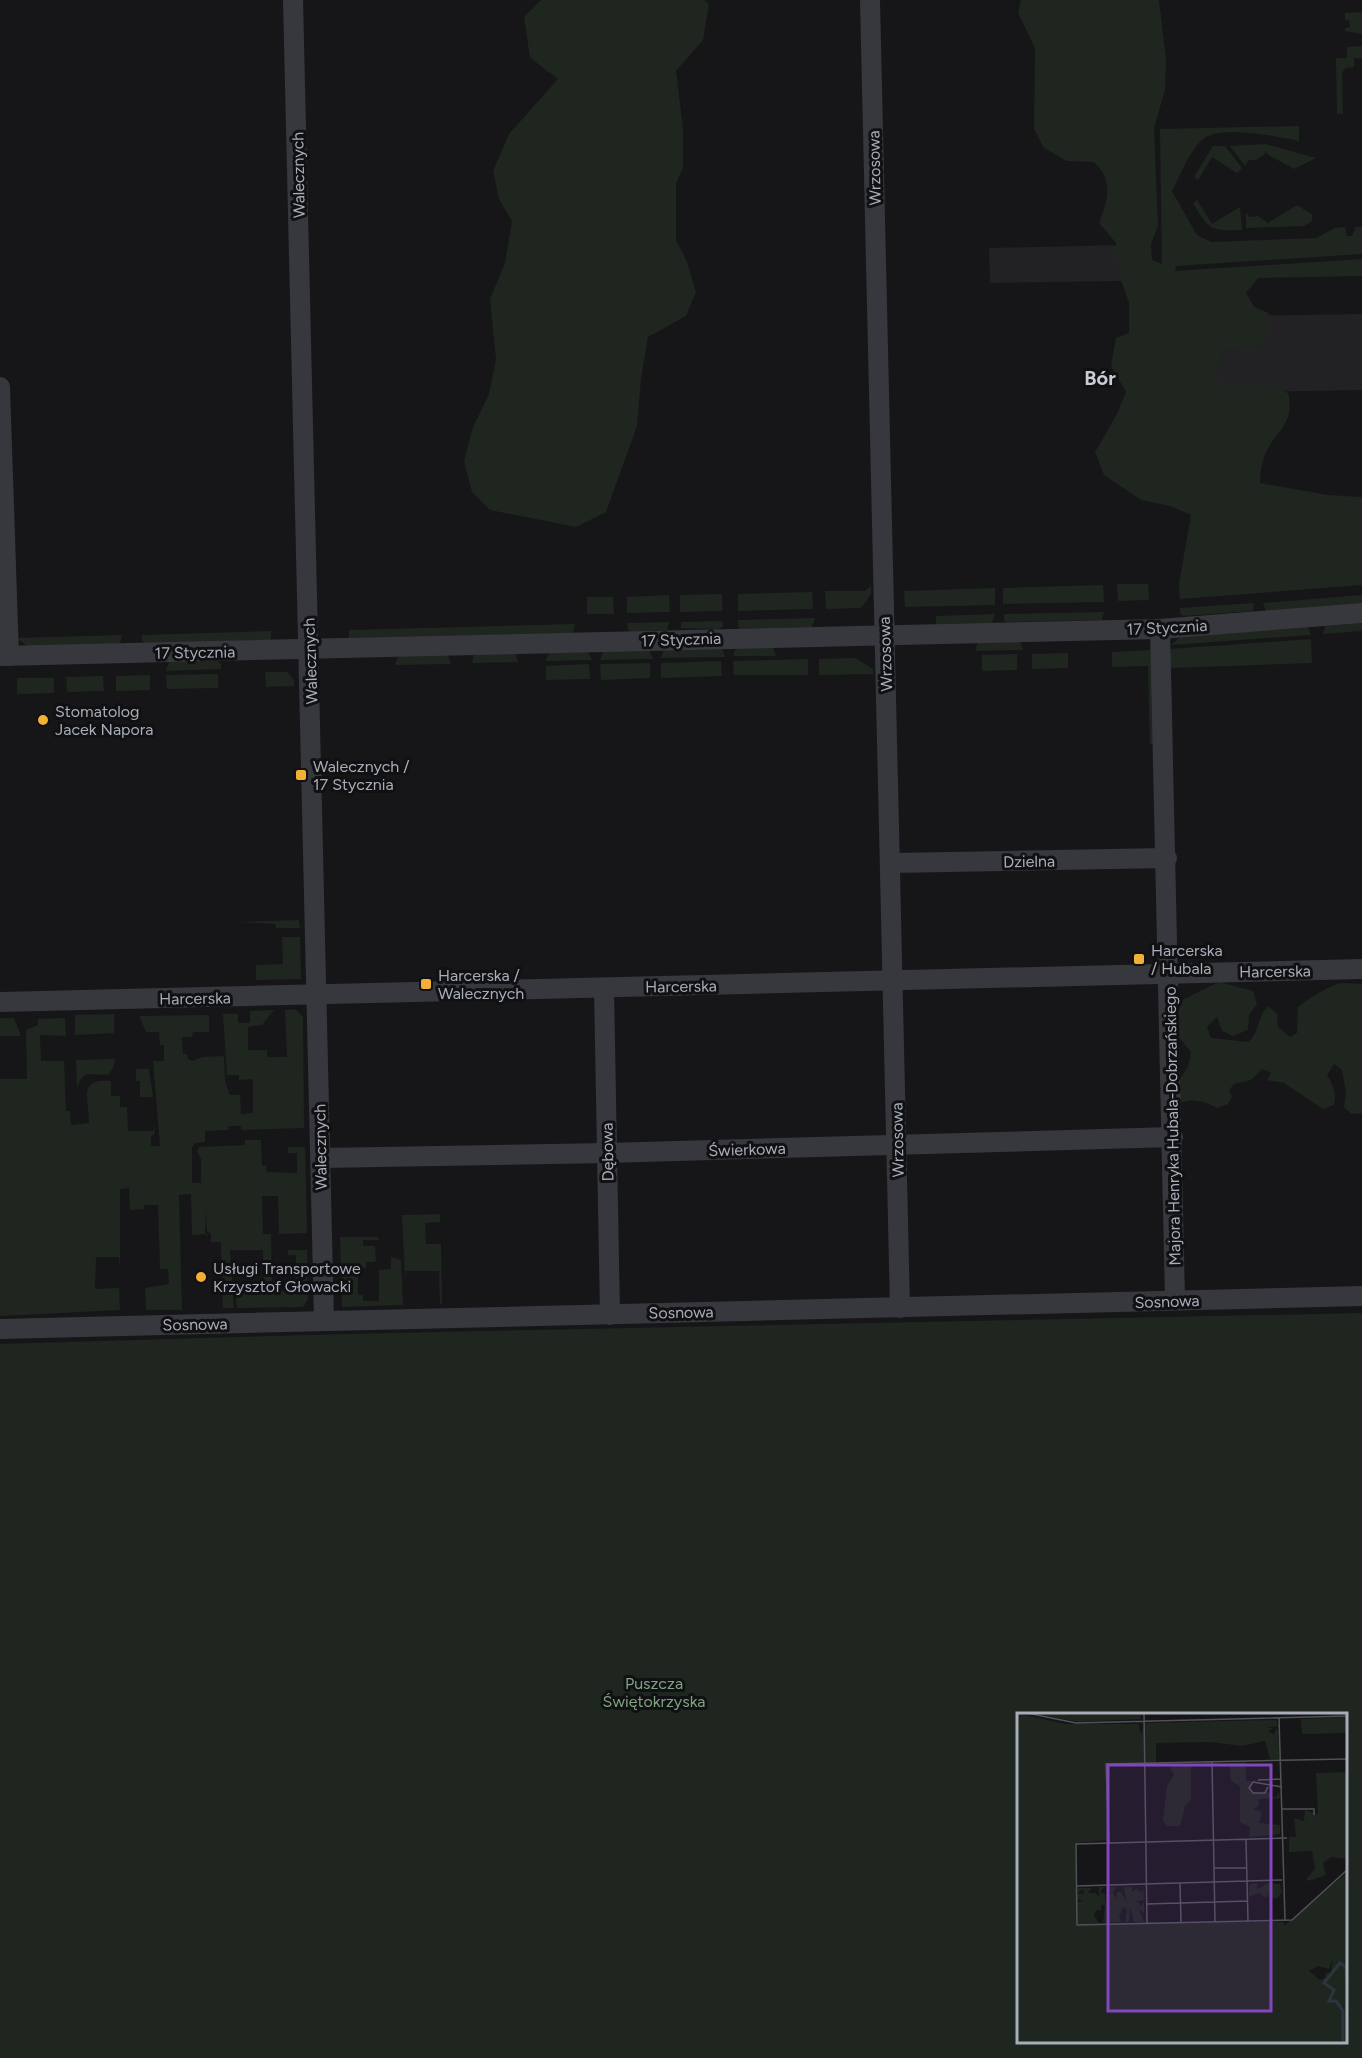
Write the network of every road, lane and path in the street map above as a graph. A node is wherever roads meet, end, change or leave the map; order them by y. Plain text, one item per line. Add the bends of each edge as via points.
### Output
1 (293, 0) edge
2 (870, 0) edge
3 (0, 387) edge
4 (1362, 613) edge
5 (1160, 628) junction
6 (884, 634) junction
7 (310, 649) junction
8 (4, 656) edge
9 (1167, 858) junction
10 (892, 863) junction
11 (1362, 969) edge
12 (1169, 974) junction
13 (894, 981) junction
14 (603, 988) junction
15 (317, 995) junction
16 (0, 1002) edge
17 (1173, 1137) junction
18 (897, 1145) junction
19 (607, 1153) junction
20 (321, 1158) junction
21 (1362, 1296) edge
22 (1175, 1300) junction
23 (900, 1308) junction
24 (610, 1315) junction
25 (324, 1321) junction
26 (0, 1329) edge

1 - 7 street, Walecznych
2 - 6 street, Wrzosowa
3 - 8 street
4 - 5 street, 17 Stycznia
5 - 6 street, 17 Stycznia
5 - 9 street, Majora Henryka Hubala-Dobrzańskiego
6 - 7 street, 17 Stycznia
6 - 10 street, Wrzosowa
7 - 8 street, 17 Stycznia
7 - 15 street, Walecznych
9 - 10 street, Dzielna
9 - 12 street, Majora Henryka Hubala-Dobrzańskiego
10 - 13 street, Wrzosowa
11 - 12 street, Harcerska
12 - 13 street, Harcerska
12 - 17 street, Majora Henryka Hubala-Dobrzańskiego
13 - 14 street, Harcerska
13 - 18 street, Wrzosowa
14 - 15 street, Harcerska
14 - 19 street, Dębowa
15 - 16 street, Harcerska
15 - 20 street, Walecznych
17 - 18 street, Świerkowa
17 - 22 street, Majora Henryka Hubala-Dobrzańskiego
18 - 19 street, Świerkowa
18 - 23 street, Wrzosowa
19 - 20 street, Świerkowa
19 - 24 street, Dębowa
20 - 25 street, Walecznych
21 - 22 street, Sosnowa
22 - 23 street, Sosnowa
23 - 24 street, Sosnowa
24 - 25 street, Sosnowa
25 - 26 street, Sosnowa

